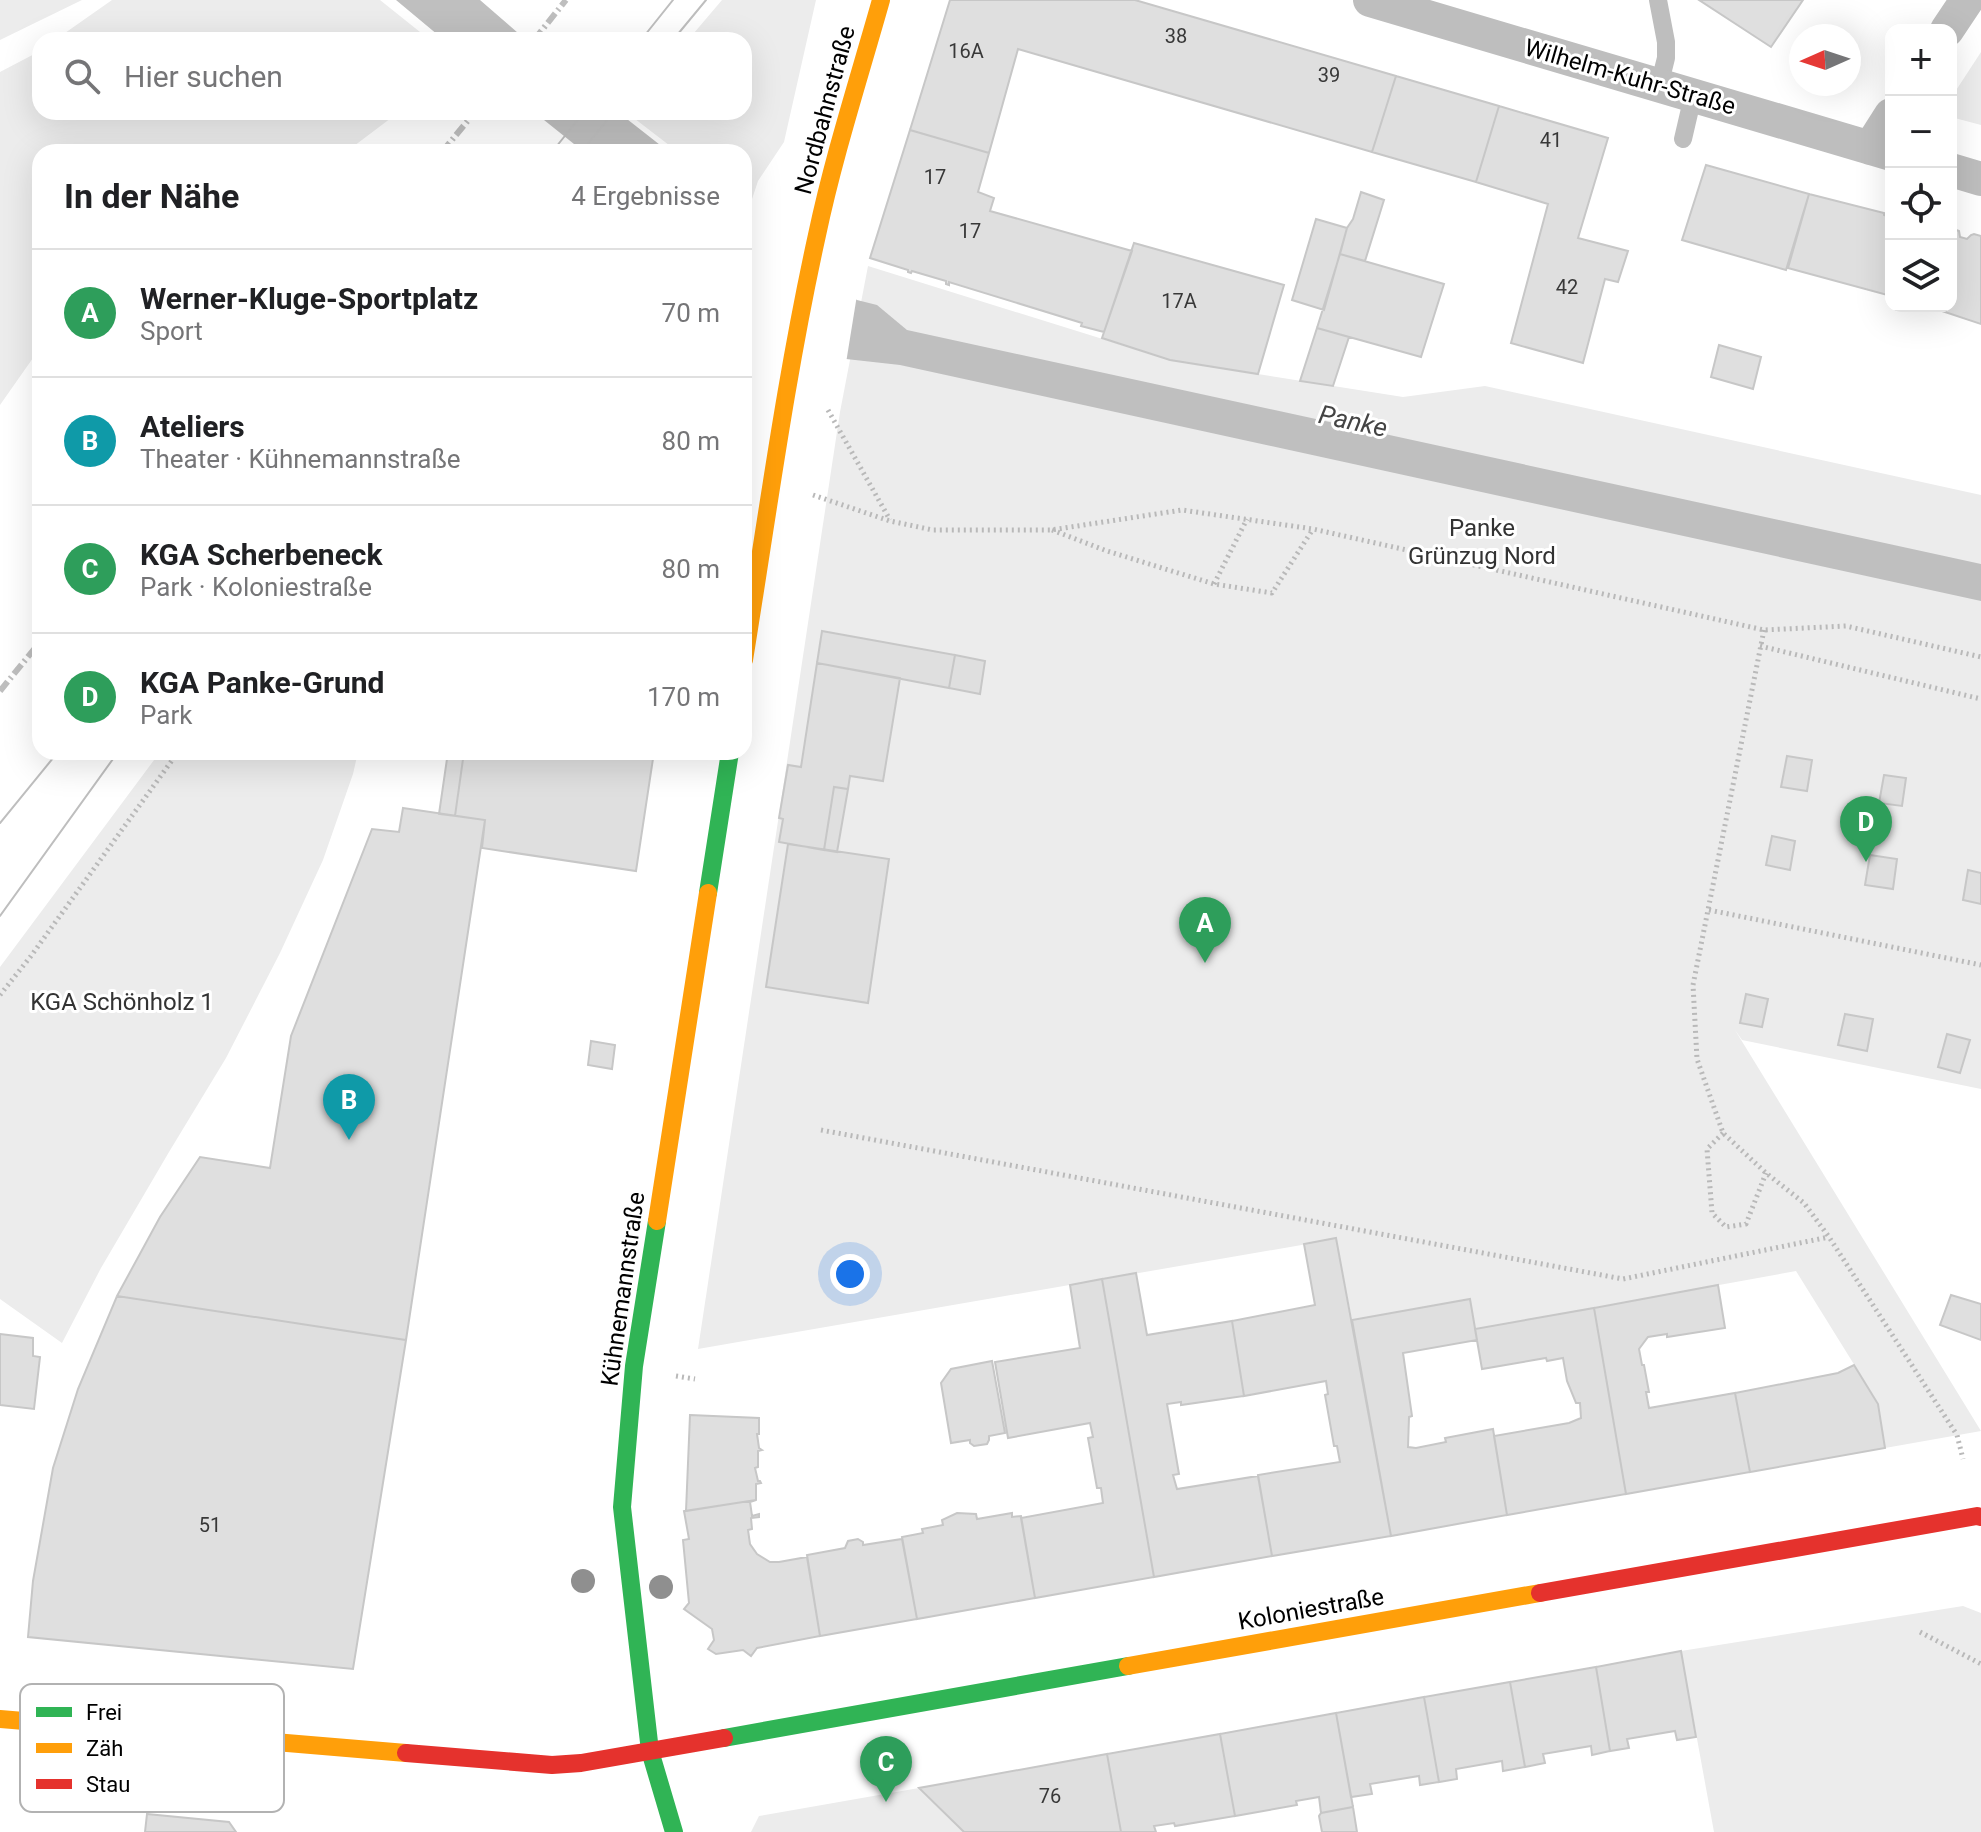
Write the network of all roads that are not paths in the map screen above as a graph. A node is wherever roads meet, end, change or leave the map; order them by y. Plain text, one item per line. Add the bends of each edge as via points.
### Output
1 (881, 0) edge
2 (1370, 0) edge
3 (1658, 0) edge
4 (1967, 0) edge
5 (1951, 24) edge
6 (1659, 86) junction
7 (1693, 96) junction
8 (1683, 139) dead end
9 (1880, 151) edge
10 (1957, 172) edge
11 (1981, 179) edge
12 (752, 610) edge
13 (729, 760) edge
14 (1981, 1517) edge
15 (0, 1719) edge
16 (20, 1721) edge
17 (284, 1743) edge
18 (650, 1751) junction
19 (674, 1832) edge

1 - 12 street, Nordbahnstraße via 817,233
2 - 6 street, Wilhelm-Kuhr-Straße
3 - 6 lane via 1666,35
4 - 5 street
6 - 7 street, Wilhelm-Kuhr-Straße
7 - 8 lane
7 - 9 street, Wilhelm-Kuhr-Straße
10 - 11 street
13 - 18 street, Kühnemannstraße via 634,1366 623,1491
14 - 18 street, Koloniestraße
15 - 16 street, Koloniestraße
17 - 18 street, Koloniestraße via 552,1765
18 - 19 street, Kühnemannstraße

